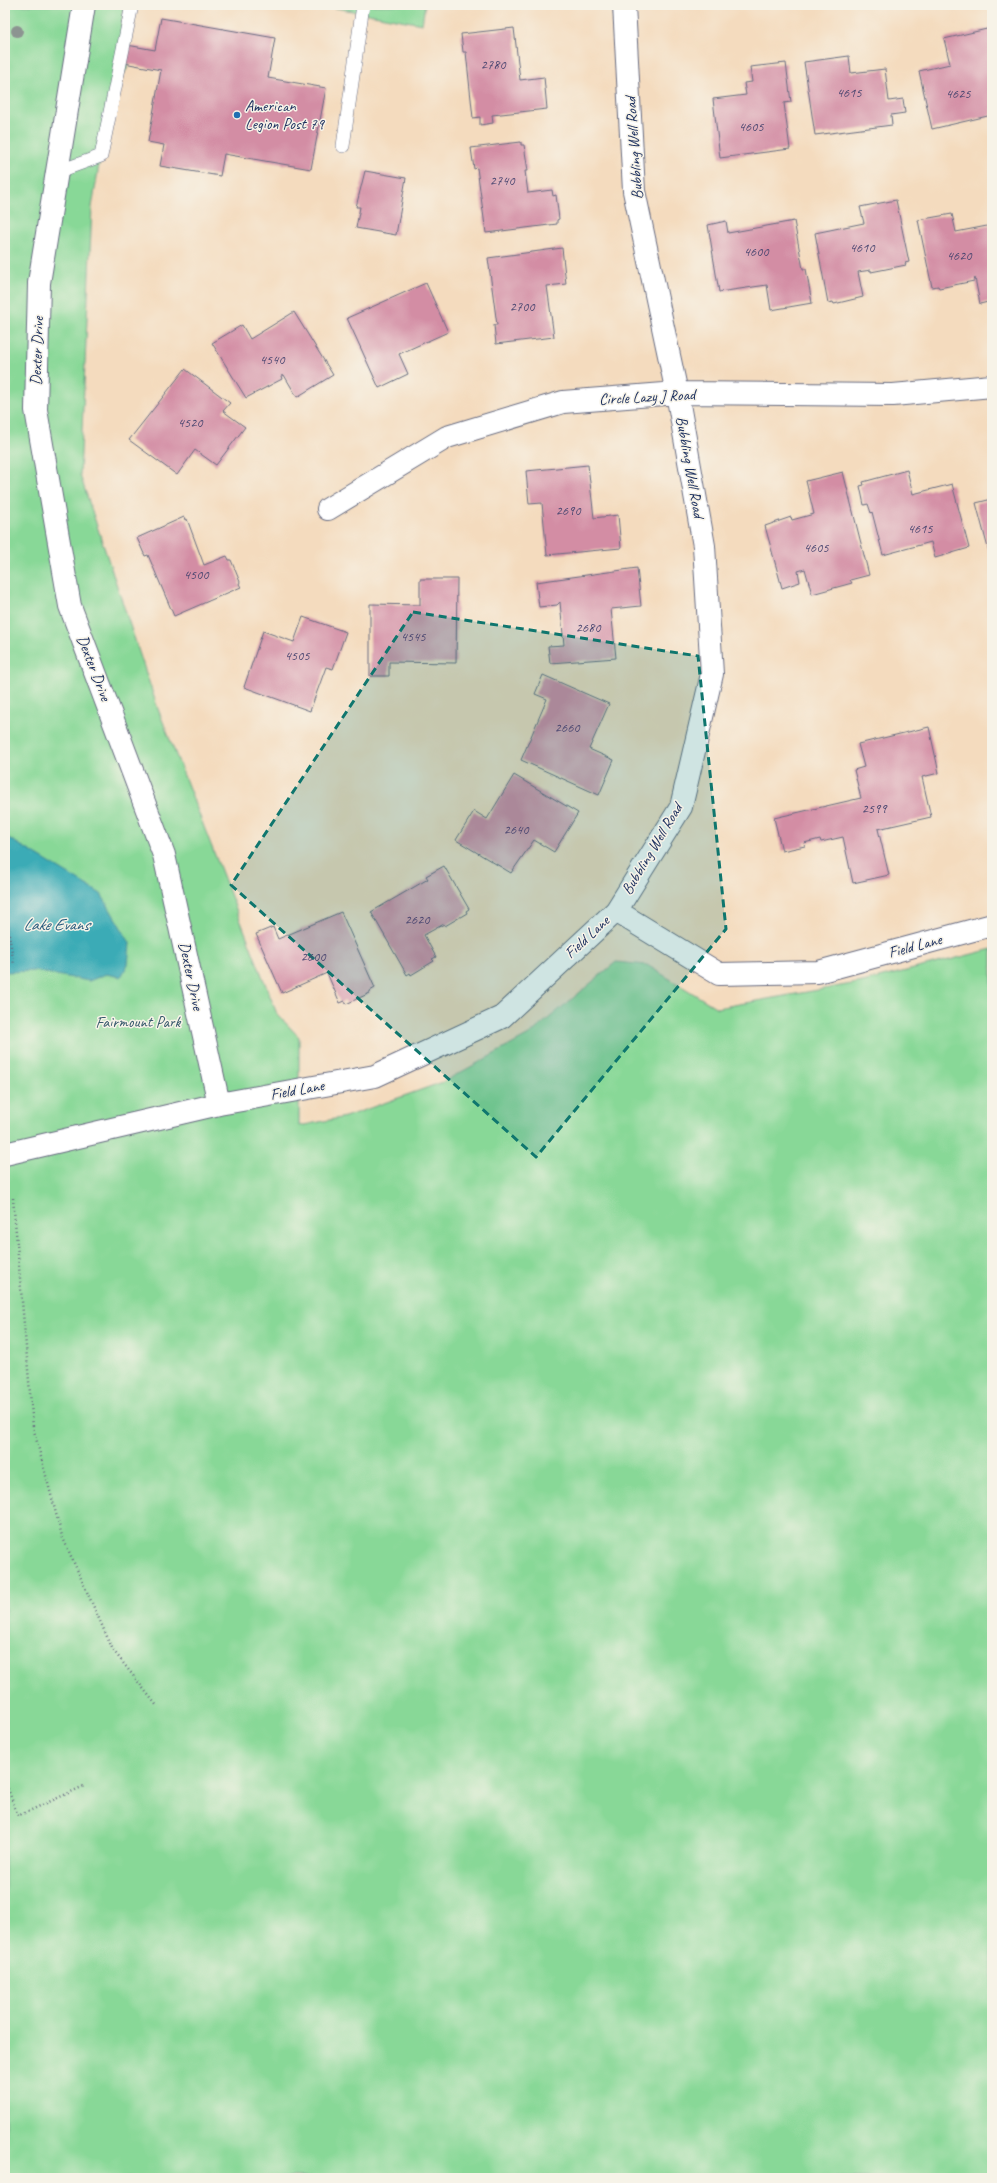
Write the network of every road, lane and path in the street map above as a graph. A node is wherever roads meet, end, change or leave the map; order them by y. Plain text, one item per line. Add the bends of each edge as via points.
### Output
1 (84, 5) edge
2 (132, 5) edge
3 (363, 5) edge
4 (624, 5) edge
5 (343, 146) dead end
6 (57, 172) junction
7 (992, 386) edge
8 (677, 393) junction
9 (328, 509) dead end
10 (616, 911) junction
11 (992, 925) edge
12 (9, 934) dead end
13 (14, 966) dead end
14 (219, 1104) junction
15 (5, 1154) edge
16 (13, 1198) dead end
17 (157, 1706) dead end
18 (5, 1781) edge
19 (84, 1786) dead end

1 - 6 street, Dexter Drive
2 - 6 lane via 100,156
3 - 5 lane
4 - 8 street, Bubbling Well Road via 634,190
6 - 14 street, Dexter Drive via 39,283 36,410 70,606 164,855
7 - 8 street, Circle Lazy J Road via 893,395
8 - 9 street, Circle Lazy J Road via 563,402 447,437
8 - 10 street, Bubbling Well Road via 704,546 712,674 680,807
10 - 11 street, Field Lane via 719,974 818,972
10 - 14 street, Field Lane via 502,1017 375,1076
12 - 13 path
14 - 15 street
16 - 17 path via 32,1427 62,1536 113,1650
18 - 19 path via 18,1816

